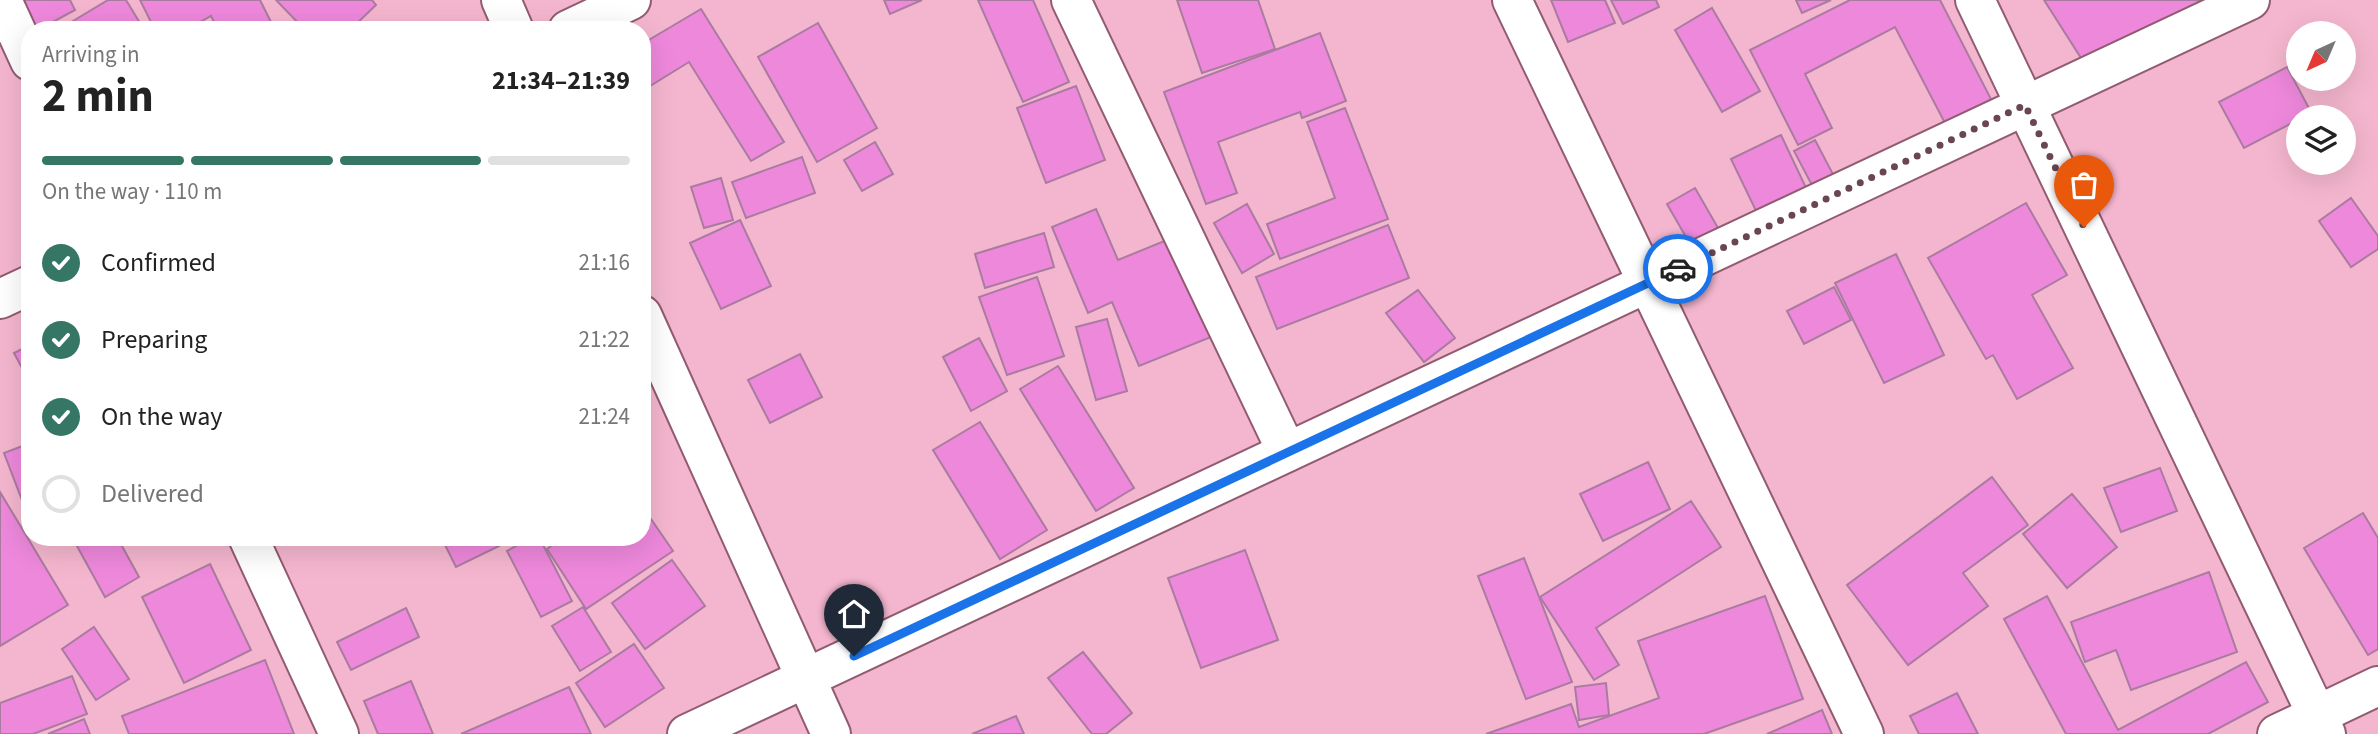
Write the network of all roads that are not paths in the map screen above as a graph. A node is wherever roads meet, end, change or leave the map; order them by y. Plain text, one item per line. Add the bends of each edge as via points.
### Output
1 (2, 0) edge
2 (500, 0) edge
3 (631, 0) edge
4 (1071, 0) edge
5 (1512, 0) edge
6 (1975, 0) edge
7 (2250, 0) edge
8 (510, 21) edge
9 (587, 21) edge
10 (21, 41) edge
11 (2025, 105) junction
12 (1647, 283) junction
13 (21, 289) edge
14 (0, 299) edge
15 (651, 335) edge
16 (1287, 452) junction
17 (252, 546) edge
18 (806, 678) junction
19 (2378, 686) edge
20 (2322, 724) edge
21 (339, 734) edge
22 (687, 734) edge
23 (831, 734) edge
24 (1864, 734) edge
25 (2277, 734) edge

1 - 10 street
2 - 8 street
3 - 9 street
4 - 16 street
5 - 12 street
6 - 11 street
7 - 11 street
11 - 12 street
11 - 20 street
12 - 16 street
12 - 24 street
13 - 14 street
15 - 18 street
16 - 18 street
17 - 21 street
18 - 22 street
18 - 23 street
19 - 20 street
20 - 25 street

